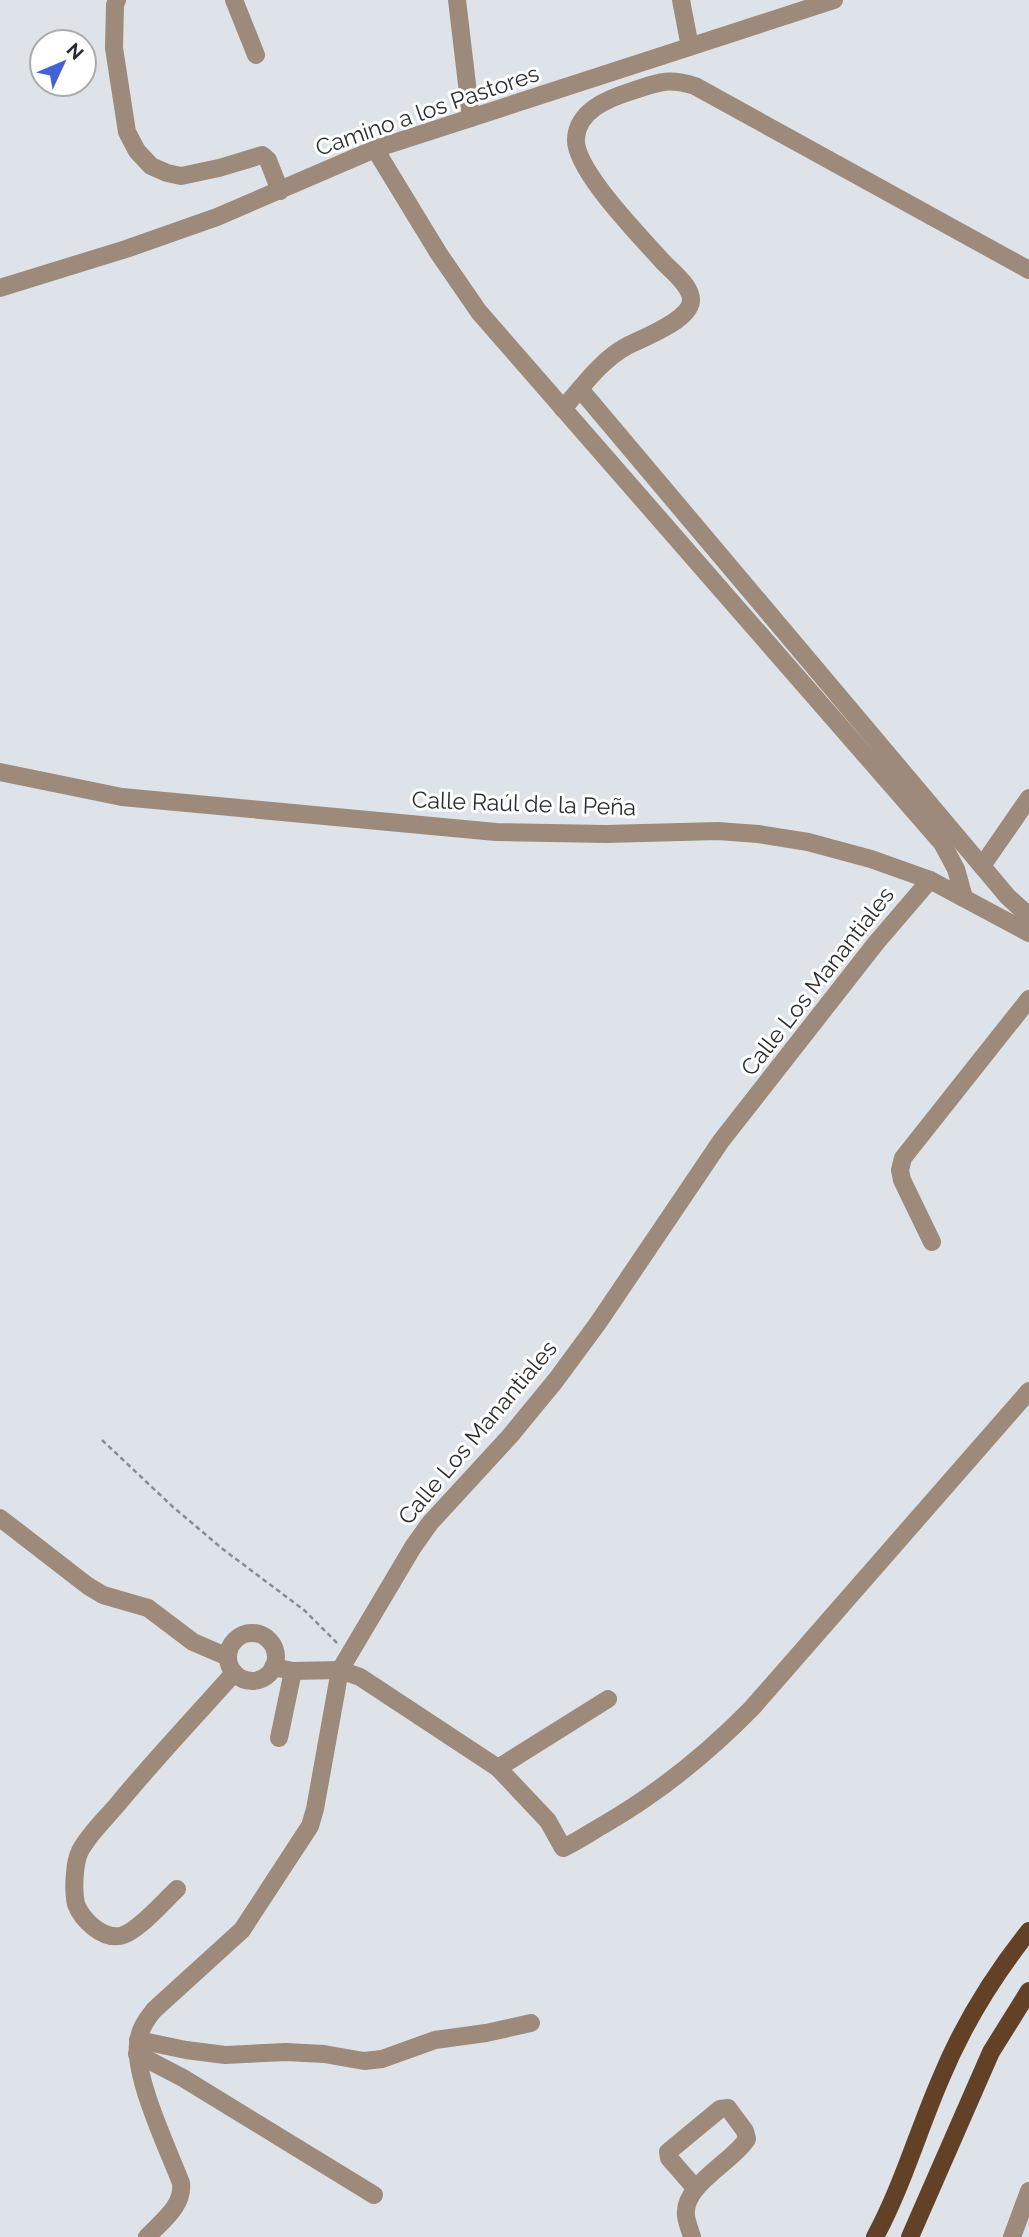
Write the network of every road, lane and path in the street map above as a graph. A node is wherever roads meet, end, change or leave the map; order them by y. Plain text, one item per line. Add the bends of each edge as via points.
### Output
1 (117, 0) edge
2 (234, 0) edge
3 (457, 0) edge
4 (681, 0) edge
5 (834, 0) edge
6 (690, 47) junction
7 (256, 55) dead end
8 (471, 118) junction
9 (376, 149) junction
10 (280, 191) junction
11 (1029, 270) edge
12 (0, 288) edge
13 (580, 389) junction
14 (563, 409) junction
15 (0, 772) edge
16 (1029, 798) edge
17 (982, 866) junction
18 (930, 880) junction
19 (964, 898) junction
20 (1029, 916) edge
21 (1029, 933) edge
22 (1029, 999) edge
23 (932, 1242) dead end
24 (1029, 1391) edge
25 (102, 1440) dead end
26 (0, 1518) edge
27 (345, 1663) junction
28 (231, 1665) junction
29 (273, 1667) junction
30 (293, 1671) junction
31 (608, 1699) dead end
32 (279, 1738) dead end
33 (498, 1768) junction
34 (177, 1889) dead end
35 (1029, 1931) edge
36 (1029, 1991) edge
37 (531, 2023) dead end
38 (138, 2047) junction
39 (696, 2189) junction
40 (1029, 2190) edge
41 (374, 2195) dead end
42 (147, 2237) edge
43 (692, 2237) edge
44 (875, 2237) edge
45 (910, 2237) edge
46 (1012, 2237) edge

1 - 10 street via 114,48 127,132 137,151 151,166 181,176 262,155
2 - 7 street
3 - 8 street
4 - 6 street
5 - 6 street, Camino a los Pastores
6 - 8 street, Camino a los Pastores
8 - 9 street, Camino a los Pastores
9 - 10 street, Camino a los Pastores
9 - 14 street via 479,312
10 - 12 street, Camino a los Pastores via 127,249
11 - 13 street via 695,86 665,80 594,108 576,138 591,177 683,283 690,305 680,318 624,347
13 - 14 street
13 - 17 street
14 - 19 street via 942,843
15 - 18 street, Calle Raúl de la Peña via 122,797 496,832 758,834 808,842
16 - 17 street
17 - 20 street
18 - 19 street, Calle Raúl de la Peña
18 - 27 street, Calle Los Manantiales via 721,1141 556,1380 430,1522
19 - 21 street, Calle Raúl de la Peña
22 - 23 street via 903,1158 902,1180
24 - 33 street via 752,1707 666,1786 563,1847 548,1821
25 - 27 path via 213,1541 304,1610
26 - 28 street via 88,1586 148,1608
27 - 30 street
27 - 33 street via 359,1677
27 - 38 street, Calle Los Manantiales via 310,1826 242,1930 154,2010 144,2023
28 - 29 street via 242,1679 251,1681 268,1675
28 - 29 street via 229,1648 252,1633 261,1635 274,1649
28 - 34 street via 86,1842 75,1865 76,1903 83,1917 112,1937 131,1932
29 - 30 street
30 - 32 street
31 - 33 street
35 - 44 main road via 972,2013
36 - 45 main road via 991,2052
37 - 38 street via 435,2040 365,2061 324,2053 225,2055
38 - 41 street
38 - 42 street via 142,2081 182,2191 175,2207
39 - 39 street via 668,2152 720,2109 728,2108 747,2139
39 - 43 street via 686,2206
40 - 46 street

